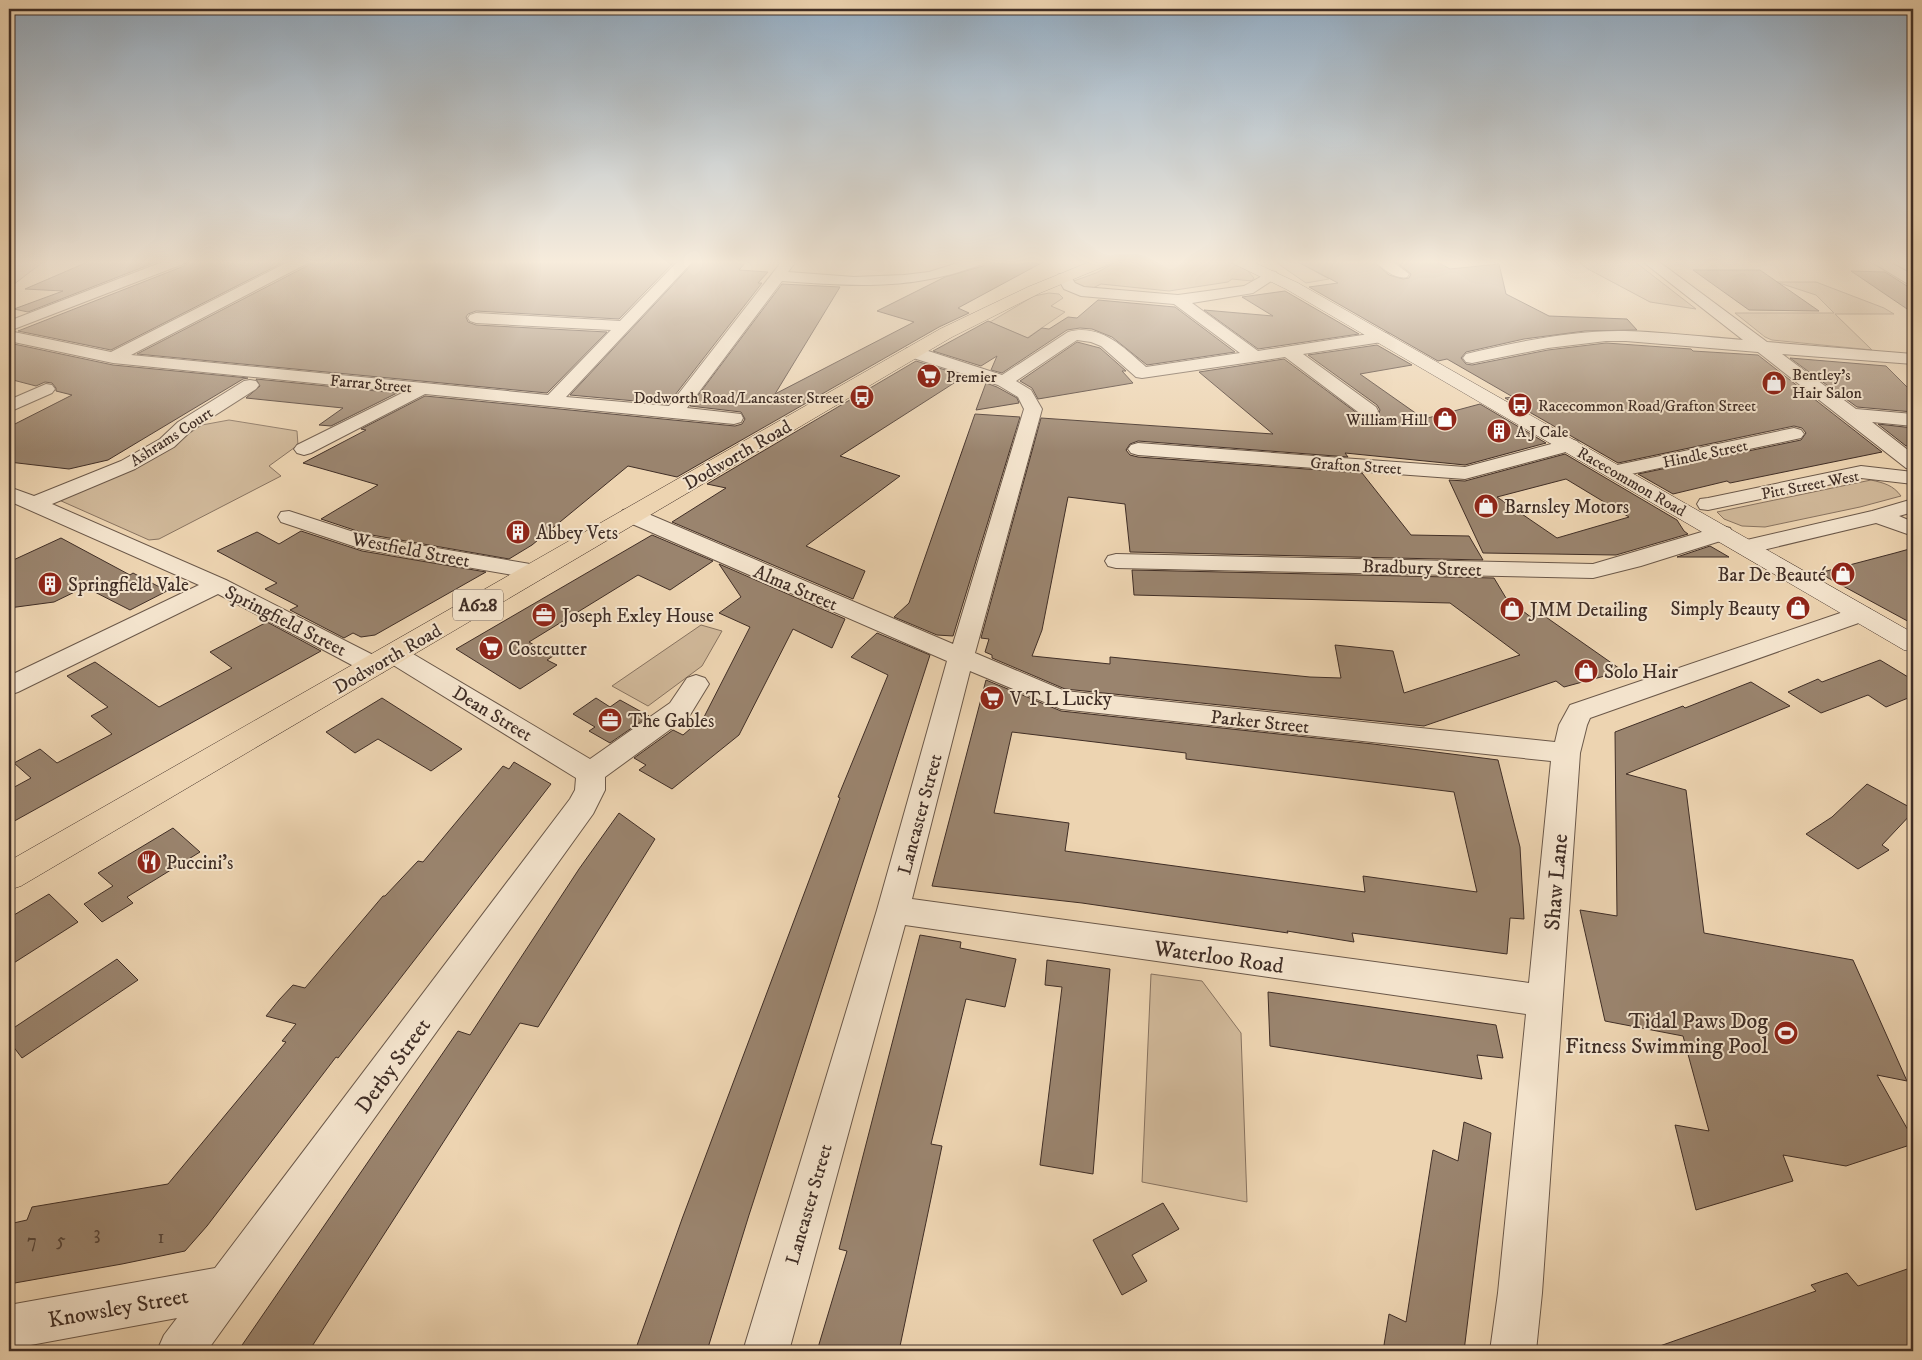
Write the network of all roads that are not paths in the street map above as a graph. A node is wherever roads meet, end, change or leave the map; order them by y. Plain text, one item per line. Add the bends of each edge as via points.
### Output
1 (178, 324) edge
2 (596, 324) edge
3 (741, 324) edge
4 (962, 324) edge
5 (1211, 324) edge
6 (1361, 324) edge
7 (1732, 324) edge
8 (624, 326) joint
9 (9, 336) edge
10 (1382, 337) junction
11 (1762, 347) junction
12 (913, 352) junction
13 (1289, 352) junction
14 (1256, 357) junction
15 (113, 358) junction
16 (1472, 358) dead end
17 (1913, 359) edge
18 (1004, 381) junction
19 (250, 385) dead end
20 (422, 388) junction
21 (46, 389) dead end
22 (552, 401) junction
23 (9, 407) edge
24 (1369, 411) dead end
25 (674, 412) junction
26 (1851, 414) junction
27 (734, 418) dead end
28 (1913, 420) edge
29 (1794, 434) dead end
30 (314, 439) dead end
31 (1570, 445) junction
32 (1138, 449) dead end
33 (1913, 464) edge
34 (1617, 471) junction
35 (1913, 478) edge
36 (9, 493) edge
37 (34, 504) junction
38 (1708, 504) dead end
39 (1913, 505) edge
40 (632, 516) junction
41 (1878, 516) junction
42 (289, 517) dead end
43 (1913, 529) edge
44 (1722, 534) junction
45 (1746, 547) junction
46 (1116, 560) dead end
47 (536, 572) junction
48 (218, 585) junction
49 (1861, 614) junction
50 (1913, 644) edge
51 (961, 658) junction
52 (384, 660) junction
53 (696, 684) dead end
54 (9, 686) edge
55 (1566, 753) junction
56 (591, 773) junction
57 (9, 877) edge
58 (893, 910) junction
59 (1545, 1001) junction
60 (228, 1287) junction
61 (9, 1327) edge
62 (180, 1351) edge
63 (766, 1351) edge
64 (1513, 1351) edge

1 - 15 street
2 - 8 street
3 - 25 street
4 - 12 highway, Dodworth Road / A628
5 - 14 street
6 - 10 street, Racecommon Road
7 - 11 street
8 - 22 street
9 - 15 street, Farrar Street
10 - 13 street
10 - 31 street, Racecommon Road
11 - 16 street via 1599,336 1544,342
11 - 17 street
11 - 26 street
12 - 18 street, Lancaster Street
12 - 40 highway, Dodworth Road / A628
13 - 14 street
13 - 24 street
14 - 18 street via 1142,374 1107,342 1074,335
15 - 20 street, Farrar Street
18 - 51 street, Lancaster Street via 1025,394 1033,409
19 - 37 street, Ashrams Court via 185,426 167,443 128,465
20 - 22 street, Farrar Street
20 - 30 street
21 - 23 street
22 - 25 street, Farrar Street
25 - 27 street, Farrar Street
26 - 28 street
26 - 33 street
29 - 34 street, Hindle Street
31 - 32 street, Grafton Street via 1465,473
31 - 34 street, Racecommon Road
34 - 44 street, Racecommon Road
35 - 38 street, Pitt Street West via 1861,472
36 - 37 street
37 - 48 street
39 - 41 street
40 - 47 highway, Dodworth Road / A628
40 - 51 street, Alma Street
41 - 43 street
41 - 45 street
42 - 47 street, Westfield Street via 362,542
44 - 45 street, Racecommon Road
44 - 46 street, Bradbury Street via 1593,571
45 - 49 street, Racecommon Road
47 - 52 highway, Dodworth Road / A628
48 - 52 street, Springfield Street
48 - 54 street, Springfield Street
49 - 50 street, Racecommon Road
49 - 55 street, Shaw Lane via 1580,712
51 - 55 street, Parker Street via 1061,700
51 - 58 street, Lancaster Street
52 - 56 street, Dean Street
52 - 57 highway, Dodworth Road / A628
53 - 56 street via 680,710
55 - 59 street, Shaw Lane
56 - 60 street, Derby Street via 590,790 582,806
58 - 59 street, Waterloo Road
58 - 63 street, Lancaster Street
59 - 64 street, Shaw Lane
60 - 61 street, Knowsley Street
60 - 62 street, Derby Street

